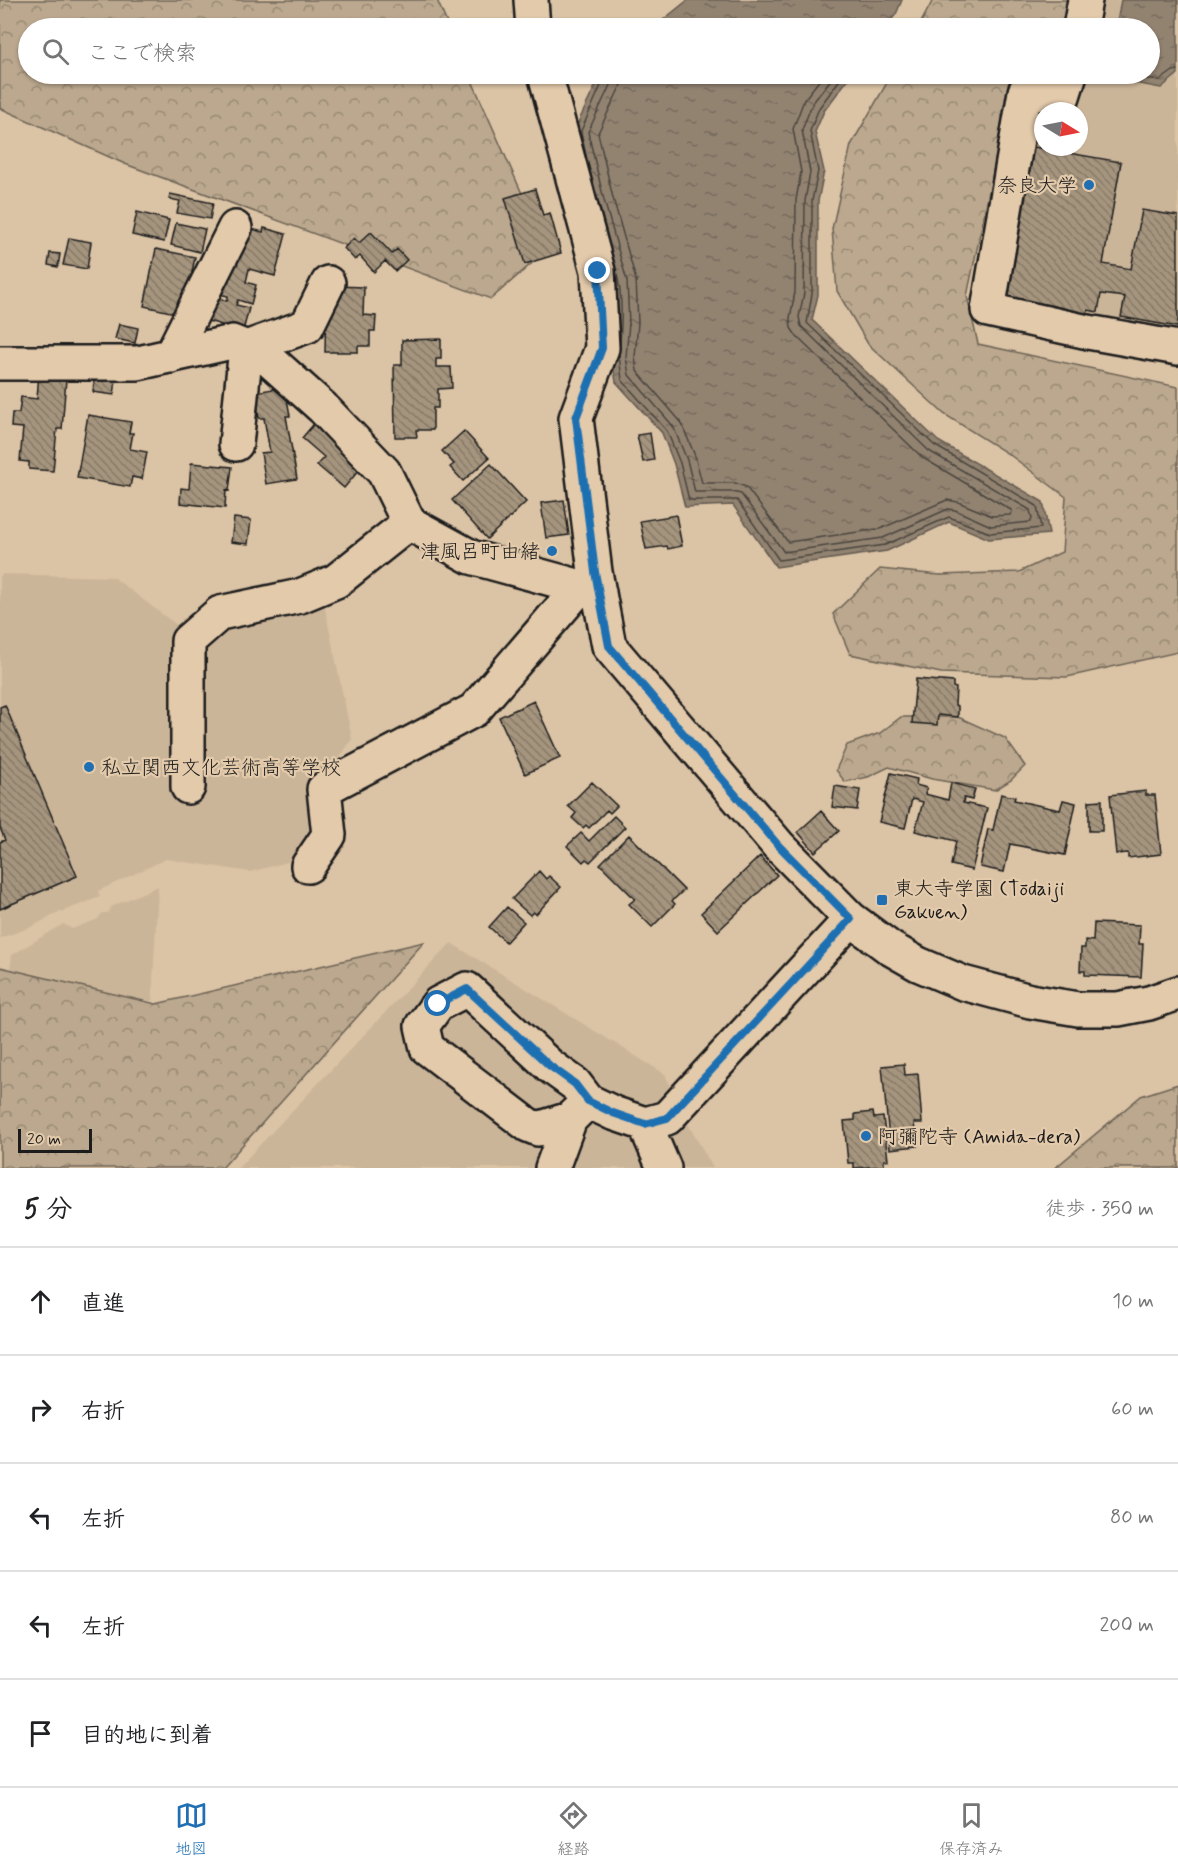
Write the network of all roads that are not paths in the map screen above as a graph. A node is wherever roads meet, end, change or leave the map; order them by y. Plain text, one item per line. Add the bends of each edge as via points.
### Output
1 (531, 0) edge
2 (1085, 0) edge
3 (532, 18) edge
4 (1082, 18) edge
5 (548, 84) edge
6 (1067, 84) edge
7 (235, 228) dead end
8 (328, 283) dead end
9 (246, 348) junction
10 (1178, 348) edge
11 (171, 356) junction
12 (0, 363) edge
13 (236, 444) dead end
14 (409, 523) junction
15 (590, 589) junction
16 (188, 786) dead end
17 (308, 866) dead end
18 (851, 919) junction
19 (1178, 993) edge
20 (579, 1110) junction
21 (645, 1124) junction
22 (552, 1168) edge
23 (664, 1168) edge

1 - 3 street
2 - 4 street
5 - 15 street via 598,271 602,348 576,418
6 - 10 street via 1063,96 1025,92 988,310
7 - 11 street
8 - 9 street via 307,326
9 - 11 street via 232,342
9 - 13 street
9 - 14 street via 264,355 323,408 384,472
11 - 12 street via 138,363
14 - 15 street via 471,557
14 - 16 street via 336,581 300,596 220,613 188,641
15 - 17 street via 474,710 324,789 329,835
15 - 18 street via 609,646 778,845
18 - 19 street via 918,964 963,983 1030,1001 1078,1009 1118,1009
18 - 21 street via 667,1118
20 - 20 street via 575,1084 467,989 438,1004 422,1026 427,1048 528,1125 538,1129
20 - 21 street via 613,1113
20 - 22 street
21 - 23 street

